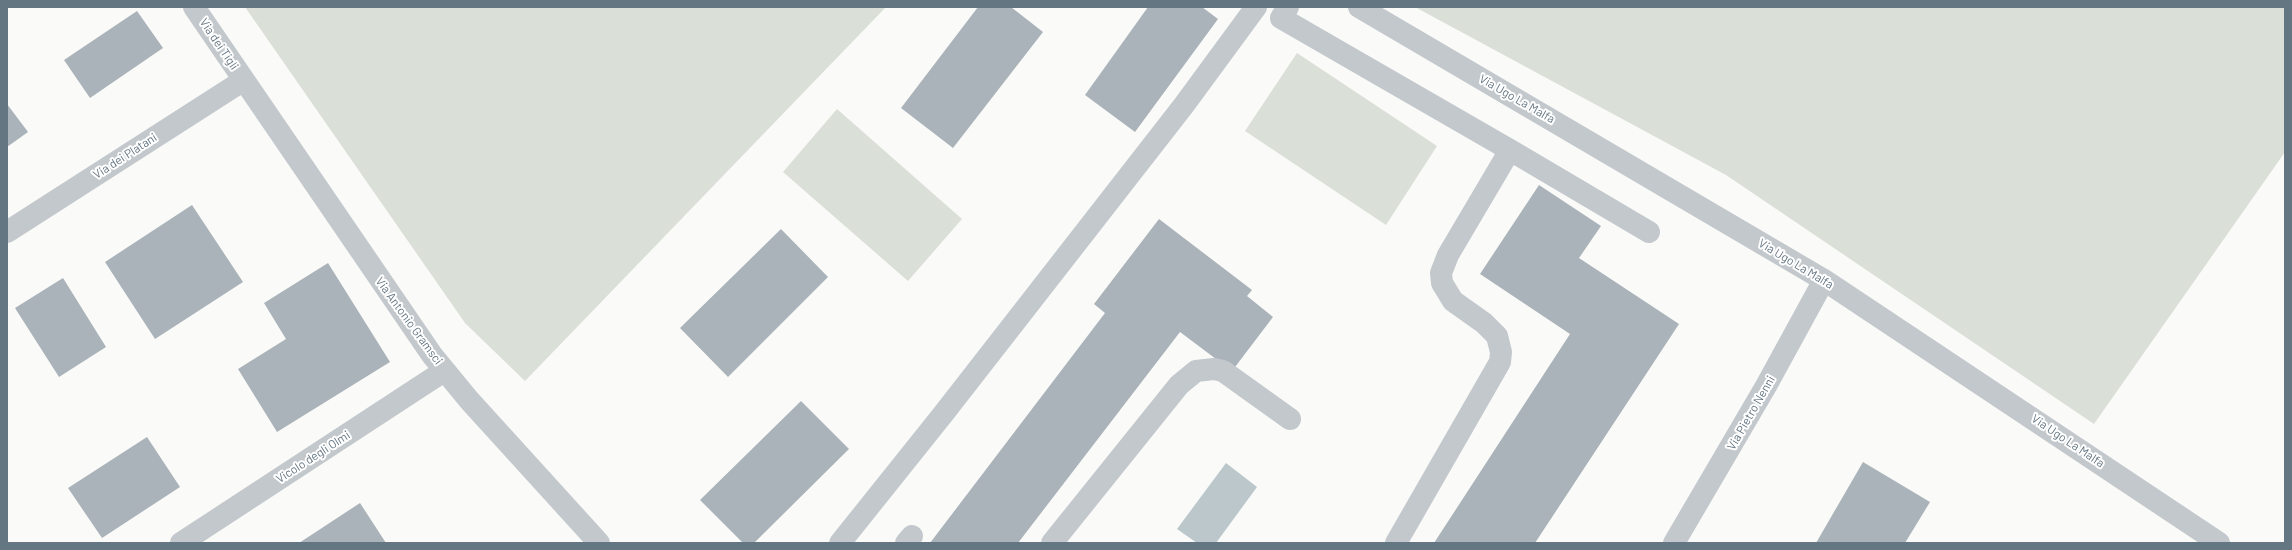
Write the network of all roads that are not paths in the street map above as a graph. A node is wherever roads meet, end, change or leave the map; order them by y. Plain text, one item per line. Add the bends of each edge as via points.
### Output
1 (194, 7) edge
2 (1256, 7) edge
3 (1288, 7) edge
4 (1359, 7) edge
5 (244, 80) junction
6 (1510, 150) junction
7 (7, 232) edge
8 (1649, 232) dead end
9 (1824, 280) junction
10 (444, 370) junction
11 (1290, 419) dead end
12 (181, 543) edge
13 (599, 543) edge
14 (840, 543) edge
15 (1052, 543) edge
16 (1396, 543) edge
17 (1674, 543) edge
18 (2219, 543) edge

1 - 5 street, Via dei Tigli
2 - 14 street via 1184,105 944,414
3 - 6 street via 1280,18
4 - 9 street, Via Ugo La Malfa
5 - 7 street, Via dei Platani
5 - 10 street, Via Antonio Gramsci via 406,319
6 - 8 street
6 - 16 street via 1448,255 1441,273 1442,283 1453,301 1484,323 1496,336 1502,352 1500,362
9 - 17 street, Via Pietro Nenni via 1766,386
9 - 18 street, Via Ugo La Malfa
10 - 12 street, Vicolo degli Olmi
10 - 13 street, Via Antonio Gramsci via 468,400
11 - 15 street via 1224,371 1196,371 1179,386

